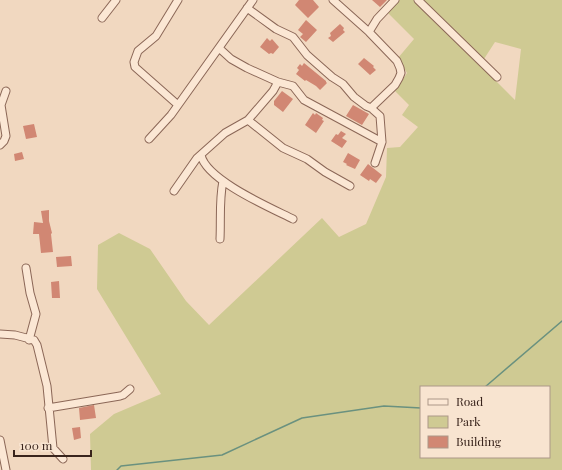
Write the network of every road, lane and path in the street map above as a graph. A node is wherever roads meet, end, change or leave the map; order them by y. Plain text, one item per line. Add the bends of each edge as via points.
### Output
1 (116, 0) edge
2 (178, 0) edge
3 (253, 0) edge
4 (333, 0) edge
5 (395, 0) edge
6 (418, 0) edge
7 (247, 8) junction
8 (102, 18) dead end
9 (369, 32) junction
10 (219, 48) junction
11 (496, 77) dead end
12 (278, 82) junction
13 (6, 91) dead end
14 (178, 105) junction
15 (371, 108) junction
16 (248, 120) junction
17 (149, 139) dead end
18 (382, 142) junction
19 (0, 145) edge
20 (201, 155) junction
21 (375, 163) dead end
22 (223, 181) junction
23 (350, 186) dead end
24 (174, 191) dead end
25 (293, 219) dead end
26 (220, 239) dead end
27 (26, 268) dead end
28 (0, 334) edge
29 (29, 340) junction
30 (130, 389) dead end
31 (48, 408) junction
32 (0, 440) edge
33 (62, 459) dead end
34 (6, 470) edge

1 - 8 street
2 - 14 street via 162,28 138,51 134,62 135,67
3 - 7 street
4 - 9 street
5 - 9 street
6 - 11 street
7 - 10 street
7 - 15 street via 276,30 294,38 307,55 343,84 354,97
9 - 15 street via 397,61 401,74 395,85
10 - 12 street via 239,63
10 - 14 street
12 - 16 street
12 - 18 street via 293,86 304,100
13 - 19 street via 1,104 6,136
14 - 17 street
15 - 18 street via 381,119
16 - 20 street via 225,133
16 - 23 street via 283,148 312,161 325,172
18 - 21 street
20 - 22 street via 204,164
20 - 24 street
22 - 25 street
22 - 26 street
27 - 29 street via 36,314
28 - 29 street via 15,335
29 - 31 street via 34,340 39,352 47,386
30 - 31 street via 120,396
31 - 33 street via 53,448
32 - 34 street

